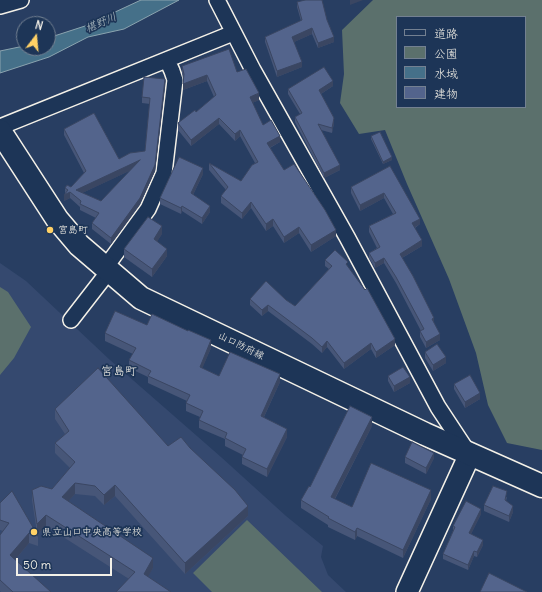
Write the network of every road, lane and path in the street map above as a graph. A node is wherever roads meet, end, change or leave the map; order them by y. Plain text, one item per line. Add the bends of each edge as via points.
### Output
1 (21, 0) edge
2 (217, 0) edge
3 (0, 6) edge
4 (232, 30) junction
5 (167, 60) junction
6 (0, 127) edge
7 (0, 131) edge
8 (107, 269) junction
9 (71, 320) dead end
10 (470, 454) junction
11 (542, 486) edge
12 (407, 592) edge

1 - 3 street
2 - 4 street
4 - 5 street
4 - 10 street via 438,407
5 - 6 street
5 - 8 street via 175,80 164,173 148,209
7 - 8 main road, 山口防府線 via 57,219 79,245
8 - 9 street
8 - 10 main road, 山口防府線 via 141,298
10 - 11 main road, 山口防府線
10 - 12 street

